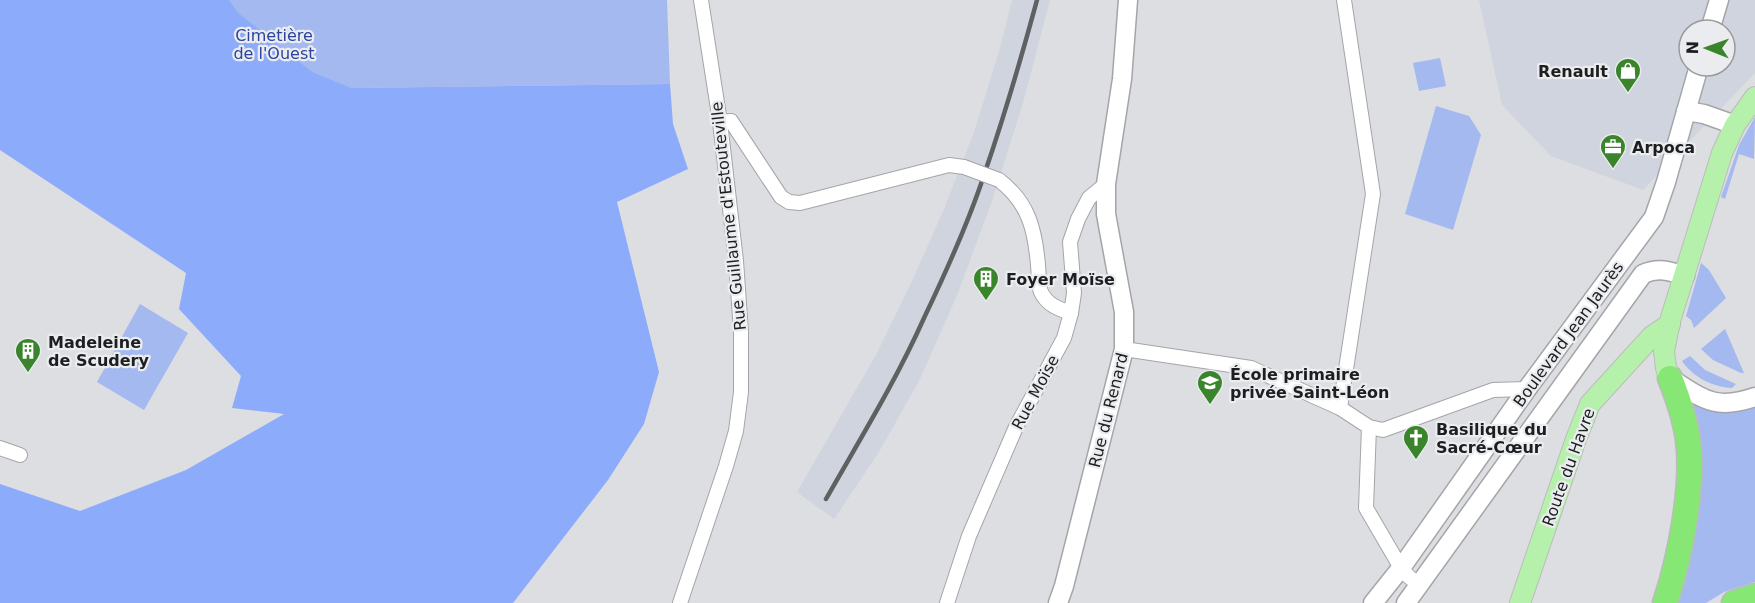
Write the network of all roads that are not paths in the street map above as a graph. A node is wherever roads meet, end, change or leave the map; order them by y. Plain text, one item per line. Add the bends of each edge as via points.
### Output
1 (701, 0) edge
2 (1128, 0) edge
3 (1344, 0) edge
4 (1719, 0) edge
5 (1714, 18) edge
6 (1696, 78) edge
7 (1755, 97) edge
8 (1686, 111) junction
9 (720, 122) junction
10 (1735, 125) junction
11 (1106, 184) junction
12 (1685, 276) junction
13 (1071, 313) junction
14 (1670, 324) junction
15 (1124, 350) junction
16 (1670, 378) junction
17 (1527, 389) junction
18 (1755, 397) edge
19 (1340, 408) junction
20 (1369, 427) junction
21 (0, 448) edge
22 (20, 455) dead end
23 (1401, 568) junction
24 (1420, 585) junction
25 (1755, 596) edge
26 (1666, 601) edge
27 (680, 603) edge
28 (947, 603) edge
29 (1058, 603) edge
30 (1373, 603) edge
31 (1406, 603) edge
32 (1520, 603) edge
33 (1734, 603) edge

1 - 9 street, Rue Guillaume d'Estouteville
2 - 11 main road, Rue du Renard via 1122,80
3 - 19 street via 1373,194
4 - 5 main road
6 - 8 main road, Boulevard Jean Jaurès
7 - 10 main road
8 - 10 main road
8 - 17 main road, Boulevard Jean Jaurès via 1657,210
9 - 13 street, bridge via 731,121 781,197 789,202 801,203 949,165 999,180 1028,213 1035,237 1041,292 1054,307
9 - 27 street, Rue Guillaume d'Estouteville via 736,261 741,392 726,466
10 - 12 main road via 1722,153
11 - 13 street, Rue Moïse via 1089,198 1070,242 1074,293
11 - 15 main road, Rue du Renard via 1106,214 1124,312
12 - 14 main road
12 - 24 main road, Boulevard Jean Jaurès via 1661,270 1643,274
13 - 28 street, Rue Moïse via 1064,338 1016,427 969,536
14 - 16 main road via 1664,351
14 - 32 main road, Route du Havre via 1652,336 1590,404
15 - 19 street via 1251,368
15 - 29 main road, Rue du Renard
16 - 18 main road via 1698,396 1718,403
16 - 26 highway via 1684,420 1689,460 1679,551
17 - 20 street via 1493,390 1383,430
17 - 23 main road, Boulevard Jean Jaurès
19 - 20 street
20 - 23 street via 1366,508
21 - 22 street
23 - 24 street
23 - 30 main road, Boulevard Jean Jaurès
24 - 31 main road, Boulevard Jean Jaurès
25 - 33 highway

